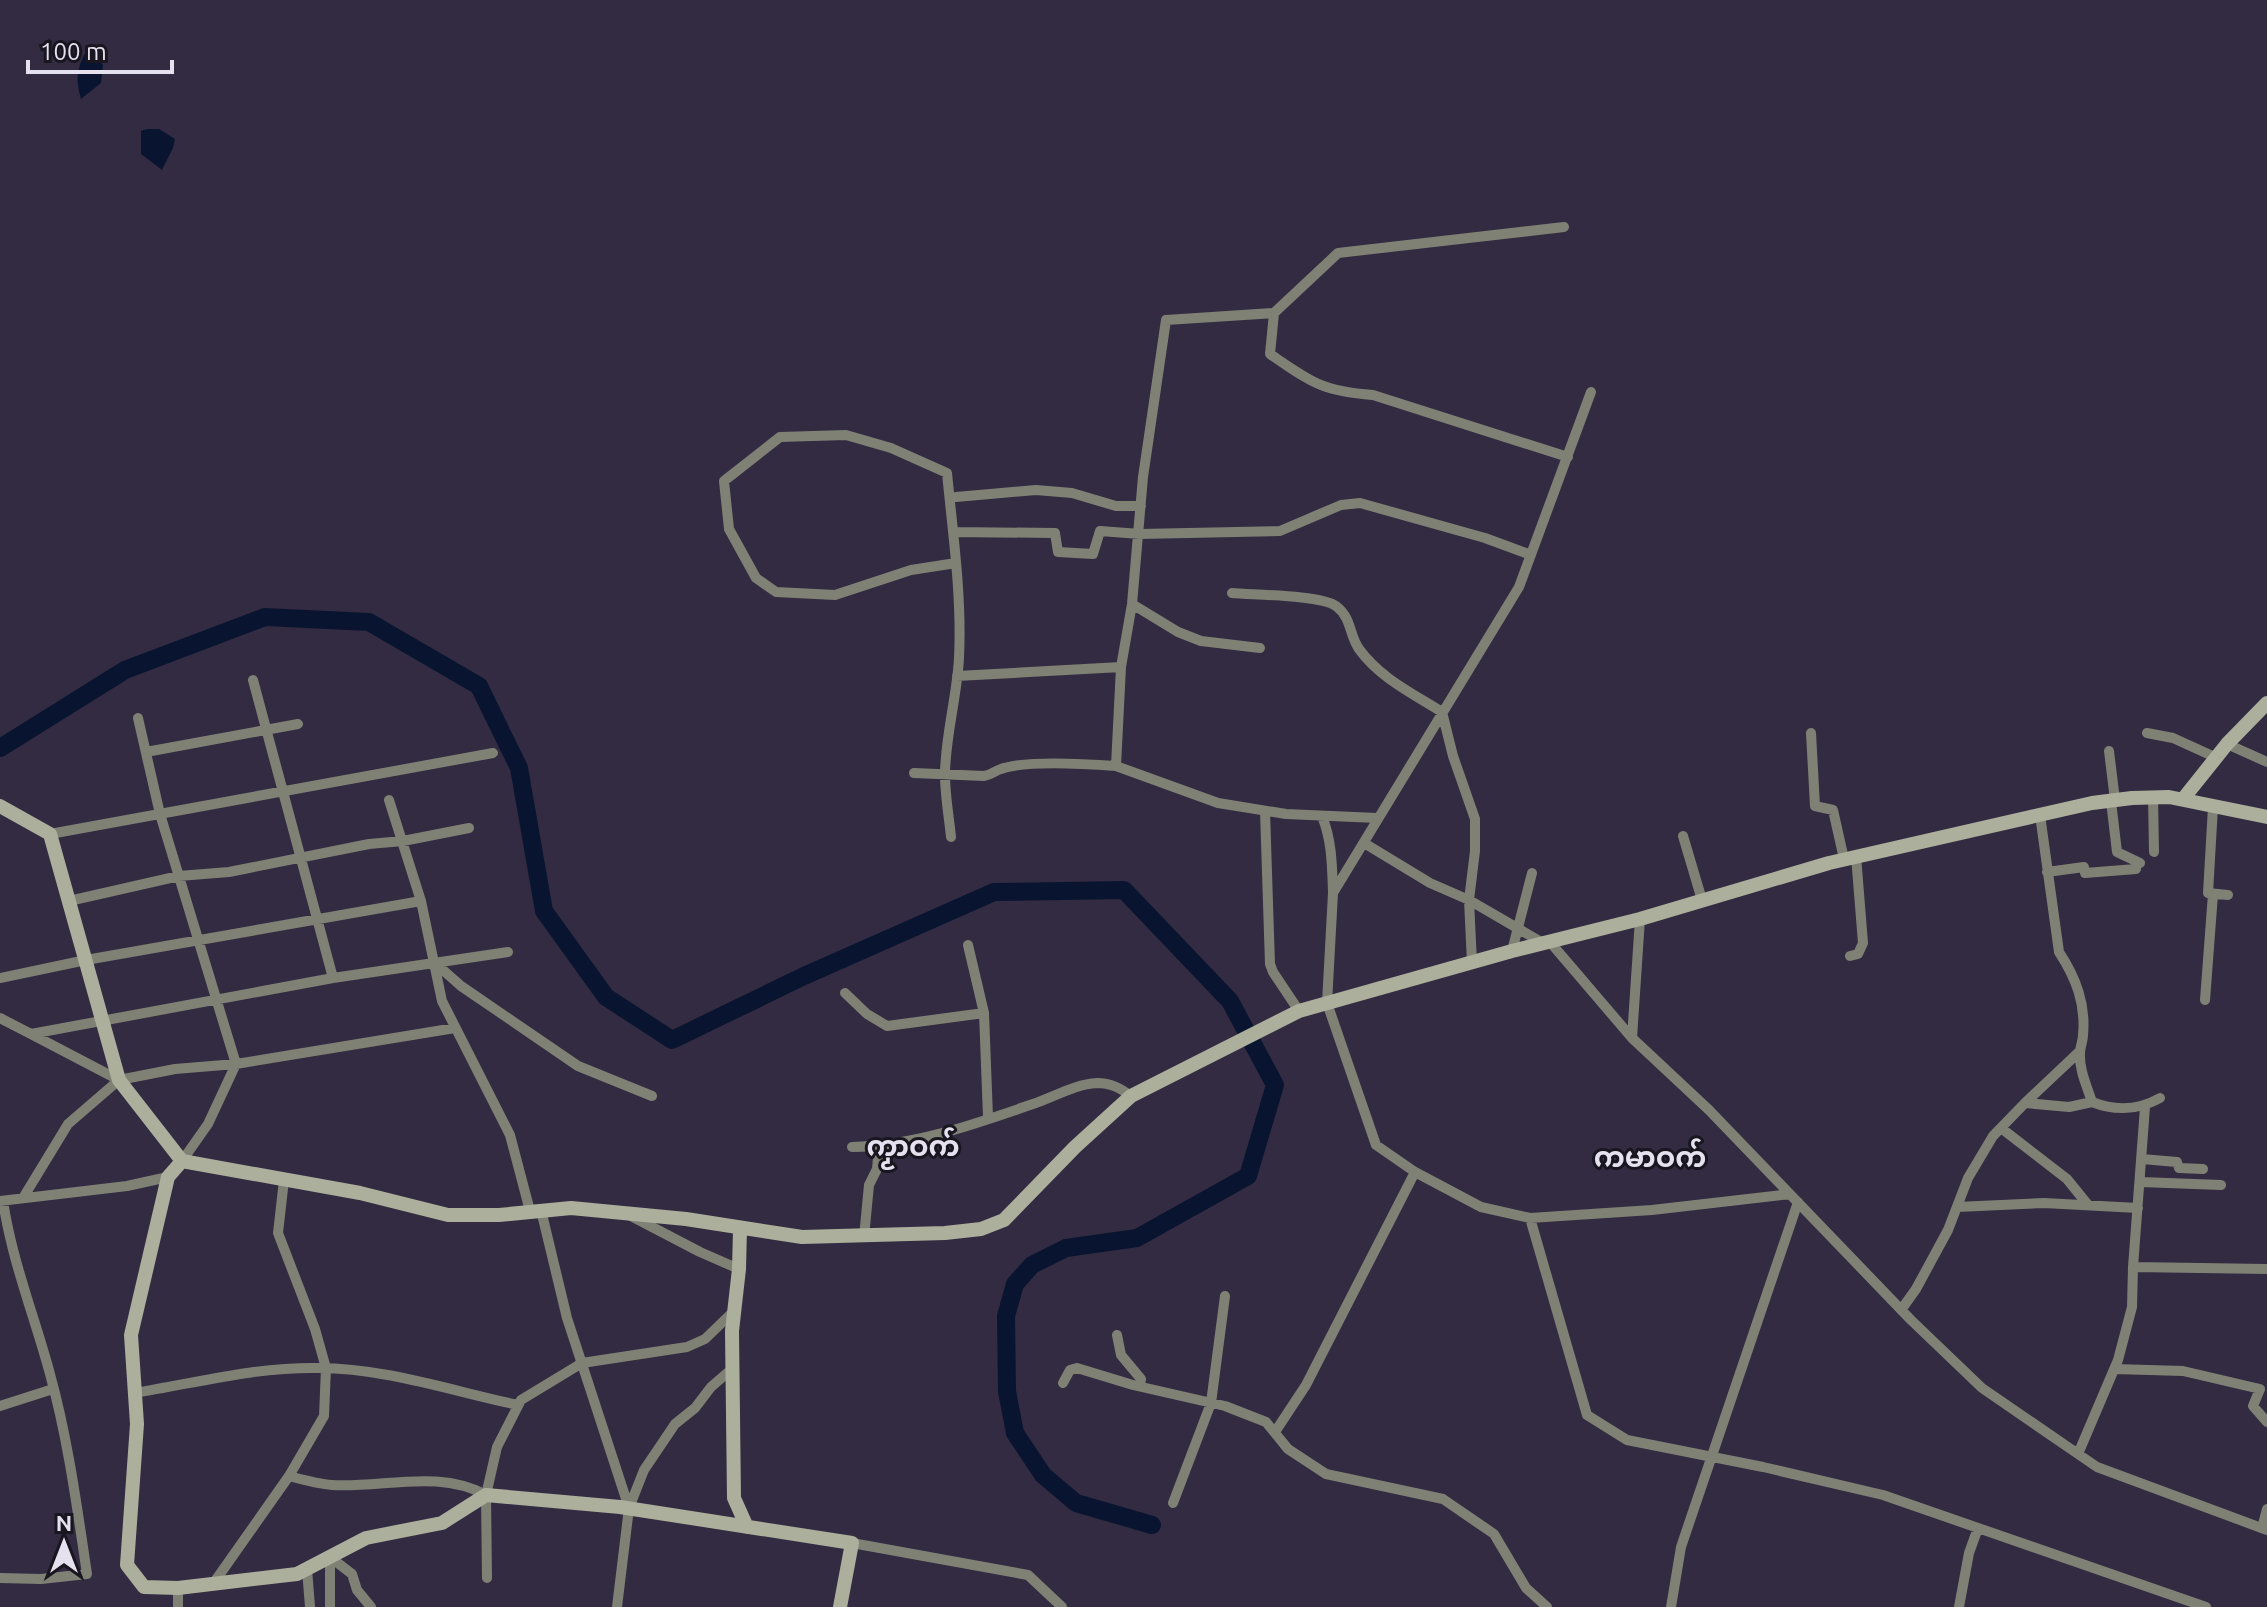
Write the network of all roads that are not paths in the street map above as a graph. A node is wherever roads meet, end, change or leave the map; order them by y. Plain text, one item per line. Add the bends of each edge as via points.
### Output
1 (1564, 227) dead end
2 (1274, 313) junction
3 (1591, 392) dead end
4 (1568, 457) junction
5 (956, 497) dead end
6 (1141, 506) junction
7 (953, 532) junction
8 (1140, 534) junction
9 (1531, 555) junction
10 (956, 563) junction
11 (1232, 593) dead end
12 (1132, 604) junction
13 (1260, 648) dead end
14 (1121, 667) junction
15 (957, 676) junction
16 (253, 680) dead end
17 (2267, 703) edge
18 (1442, 712) junction
19 (138, 718) dead end
20 (298, 724) dead end
21 (266, 729) junction
22 (1811, 733) dead end
23 (2147, 733) dead end
24 (2227, 744) junction
25 (2109, 751) dead end
26 (146, 752) junction
27 (493, 753) dead end
28 (2217, 758) junction
29 (2267, 762) edge
30 (1116, 766) junction
31 (914, 773) dead end
32 (945, 775) junction
33 (284, 791) junction
34 (2153, 796) junction
35 (2183, 799) junction
36 (389, 800) dead end
37 (2113, 800) junction
38 (0, 806) edge
39 (2213, 807) junction
40 (1265, 811) junction
41 (160, 814) junction
42 (2040, 815) junction
43 (1322, 816) junction
44 (2267, 817) edge
45 (1377, 818) junction
46 (469, 828) dead end
47 (50, 834) junction
48 (1683, 836) dead end
49 (951, 837) dead end
50 (403, 841) junction
51 (1364, 843) junction
52 (2154, 852) dead end
53 (1850, 858) junction
54 (301, 859) junction
55 (2047, 872) junction
56 (1532, 873) dead end
57 (179, 876) junction
58 (1333, 893) junction
59 (2213, 894) junction
60 (2228, 895) dead end
61 (1469, 900) junction
62 (1702, 900) junction
63 (69, 901) junction
64 (421, 901) junction
65 (1640, 919) junction
66 (318, 920) junction
67 (1518, 927) junction
68 (198, 939) junction
69 (1546, 942) junction
70 (968, 945) dead end
71 (1512, 951) junction
72 (508, 952) dead end
73 (1850, 956) dead end
74 (86, 960) junction
75 (435, 963) junction
76 (1472, 963) junction
77 (0, 978) edge
78 (333, 978) junction
79 (845, 993) dead end
80 (2205, 1000) dead end
81 (217, 1001) junction
82 (1327, 1003) junction
83 (1299, 1011) junction
84 (984, 1013) junction
85 (0, 1018) edge
86 (104, 1021) junction
87 (455, 1028) junction
88 (31, 1034) junction
89 (1632, 1038) junction
90 (2079, 1052) junction
91 (236, 1064) junction
92 (119, 1080) junction
93 (652, 1096) dead end
94 (1131, 1096) junction
95 (2160, 1098) dead end
96 (2092, 1102) junction
97 (2025, 1103) junction
98 (2145, 1107) junction
99 (988, 1117) junction
100 (2001, 1128) junction
101 (879, 1146) junction
102 (852, 1147) dead end
103 (2142, 1159) junction
104 (182, 1161) junction
105 (2203, 1169) dead end
106 (1415, 1172) junction
107 (168, 1177) junction
108 (284, 1180) junction
109 (2141, 1182) junction
110 (2221, 1185) dead end
111 (1790, 1194) junction
112 (23, 1198) junction
113 (1, 1201) edge
114 (1798, 1202) junction
115 (2088, 1205) junction
116 (1957, 1207) junction
117 (2138, 1208) junction
118 (536, 1210) junction
119 (626, 1213) junction
120 (1530, 1218) junction
121 (740, 1229) junction
122 (864, 1237) junction
123 (2133, 1267) junction
124 (739, 1269) junction
125 (2267, 1269) edge
126 (1225, 1296) dead end
127 (735, 1310) junction
128 (1901, 1310) junction
129 (1117, 1335) dead end
130 (582, 1363) junction
131 (326, 1368) junction
132 (733, 1368) junction
133 (2115, 1369) junction
134 (1063, 1383) dead end
135 (1140, 1386) junction
136 (53, 1389) junction
137 (134, 1393) junction
138 (1211, 1403) junction
139 (518, 1405) junction
140 (0, 1406) edge
141 (2267, 1422) edge
142 (1275, 1432) junction
143 (2078, 1454) junction
144 (1712, 1456) junction
145 (289, 1476) junction
146 (486, 1495) junction
147 (1173, 1503) dead end
148 (629, 1508) junction
149 (2267, 1509) edge
150 (747, 1527) junction
151 (1978, 1528) junction
152 (2264, 1529) edge
153 (852, 1543) junction
154 (330, 1557) junction
155 (307, 1569) junction
156 (0, 1578) edge
157 (487, 1578) dead end
158 (213, 1584) junction
159 (178, 1588) junction
160 (178, 1607) edge
161 (310, 1607) edge
162 (330, 1607) edge
163 (371, 1607) edge
164 (617, 1607) edge
165 (840, 1607) edge
166 (1062, 1607) edge
167 (1547, 1607) edge
168 (1671, 1607) edge
169 (1959, 1607) edge
170 (2206, 1607) edge

1 - 2 street via 1338,253
2 - 4 street via 1270,354 1314,384 1373,395
2 - 6 street via 1166,320
3 - 4 street
4 - 9 street
5 - 6 street via 1036,490
6 - 8 street
7 - 8 street via 1055,533 1058,552 1093,554 1100,531
7 - 10 street
7 - 10 street via 947,473 846,435 780,437 724,481 729,529 756,578 776,592 835,595 911,570
8 - 9 street via 1280,531 1341,505 1360,503
8 - 12 street
9 - 18 street via 1519,587
10 - 15 street
11 - 18 street via 1335,604 1349,619 1358,649 1372,668
12 - 13 street via 1201,641
12 - 14 street
14 - 15 street
14 - 30 street
15 - 32 street
16 - 21 street
17 - 24 street
18 - 45 street
18 - 61 street via 1475,819
19 - 26 street
20 - 21 street
21 - 26 street
21 - 33 street
22 - 53 street via 1815,806 1833,810
23 - 28 street via 2173,738
24 - 28 street
24 - 29 street
25 - 37 street
26 - 41 street
27 - 33 street
28 - 35 street
30 - 32 street via 1043,765 1000,769 991,775
30 - 40 street via 1218,803
31 - 32 street
32 - 49 street
33 - 41 street
33 - 54 street
34 - 35 street
34 - 37 street
34 - 52 street
35 - 39 street
36 - 50 street
37 - 42 street
37 - 55 street via 2117,852 2138,866
38 - 47 street
39 - 44 street
39 - 59 street via 2208,893
40 - 43 street
40 - 83 street via 1270,964
41 - 47 street
41 - 57 street
42 - 53 street
42 - 55 street
43 - 45 street
43 - 58 street via 1329,834
45 - 51 street
46 - 50 street
47 - 63 street
48 - 62 street
50 - 54 street
50 - 64 street
51 - 58 street
51 - 61 street
53 - 62 street
53 - 73 street via 1863,943 1858,954
54 - 57 street
54 - 66 street
55 - 90 street via 2059,952 2082,998
56 - 67 street
57 - 63 street
57 - 68 street
58 - 82 street
59 - 60 street
59 - 80 street
61 - 67 street
61 - 76 street
62 - 65 street
63 - 74 street
64 - 66 street
64 - 75 street
65 - 69 street
65 - 89 street
66 - 68 street
66 - 78 street
67 - 69 street
67 - 71 street
68 - 74 street
68 - 81 street
69 - 71 street
69 - 89 street
70 - 84 street
71 - 76 street
72 - 75 street
74 - 77 street
74 - 86 street
75 - 78 street
75 - 87 street via 442,1001
75 - 93 street via 578,1066
76 - 82 street
78 - 81 street
79 - 84 street via 887,1026
81 - 86 street
81 - 91 street
82 - 83 street
82 - 106 street via 1376,1145
83 - 94 street
84 - 99 street
85 - 88 street
86 - 88 street
86 - 92 street
87 - 91 street
87 - 118 street via 510,1135
88 - 92 street
89 - 111 street
90 - 96 street
90 - 97 street
91 - 92 street
91 - 104 street via 208,1124
92 - 104 street
92 - 112 street via 68,1124
94 - 99 street via 1107,1083 1083,1085
94 - 122 street via 1004,1220 981,1229
95 - 98 street
96 - 97 street via 2069,1107
96 - 98 street via 2113,1108
97 - 100 street
98 - 103 street
99 - 101 street
100 - 115 street via 2067,1179
100 - 116 street via 1968,1178
101 - 102 street
101 - 122 street
103 - 105 street
103 - 109 street
104 - 107 street
104 - 108 street
106 - 120 street via 1481,1207
106 - 142 street via 1306,1385
107 - 112 street
107 - 137 street via 131,1335
108 - 118 street via 448,1215
108 - 131 street via 278,1233
109 - 110 street
109 - 117 street
111 - 114 street
111 - 120 street
112 - 113 street
113 - 136 street
114 - 128 street
114 - 144 street
115 - 116 street
115 - 117 street
116 - 128 street
117 - 123 street
118 - 119 street
118 - 130 street
119 - 121 street
119 - 124 street
120 - 144 street via 1587,1415 1627,1440
121 - 122 street
121 - 124 street
123 - 125 street
123 - 133 street via 2132,1307
124 - 127 street
126 - 138 street
127 - 130 street via 705,1339 687,1347
127 - 132 street
128 - 143 street via 1982,1388
129 - 135 street via 1121,1355 1141,1379
130 - 139 street
130 - 148 street
131 - 137 street via 251,1370
131 - 139 street
131 - 145 street via 324,1416
132 - 148 street via 675,1424 644,1470
132 - 150 street via 734,1498
133 - 141 street via 2183,1371 2260,1389 2253,1406
133 - 143 street
134 - 135 street via 1077,1368
135 - 138 street
136 - 140 street
136 - 156 street via 66,1436 87,1574
137 - 159 street via 137,1424 127,1565 144,1587
138 - 142 street via 1266,1422
138 - 147 street
139 - 146 street via 497,1447
142 - 167 street via 1288,1449 1326,1474 1443,1499 1494,1534 1526,1588
143 - 152 street via 2097,1467
144 - 151 street via 1883,1495
144 - 168 street via 1681,1547
145 - 146 street via 335,1485 443,1482
145 - 158 street
146 - 148 street
146 - 154 street via 442,1523 366,1538
146 - 157 street
148 - 150 street
148 - 164 street
149 - 152 street
150 - 153 street
151 - 169 street
151 - 170 street
153 - 165 street
153 - 166 street via 1028,1575
154 - 155 street
154 - 162 street
154 - 163 street via 352,1574
155 - 158 street
155 - 161 street
158 - 159 street
159 - 160 street

